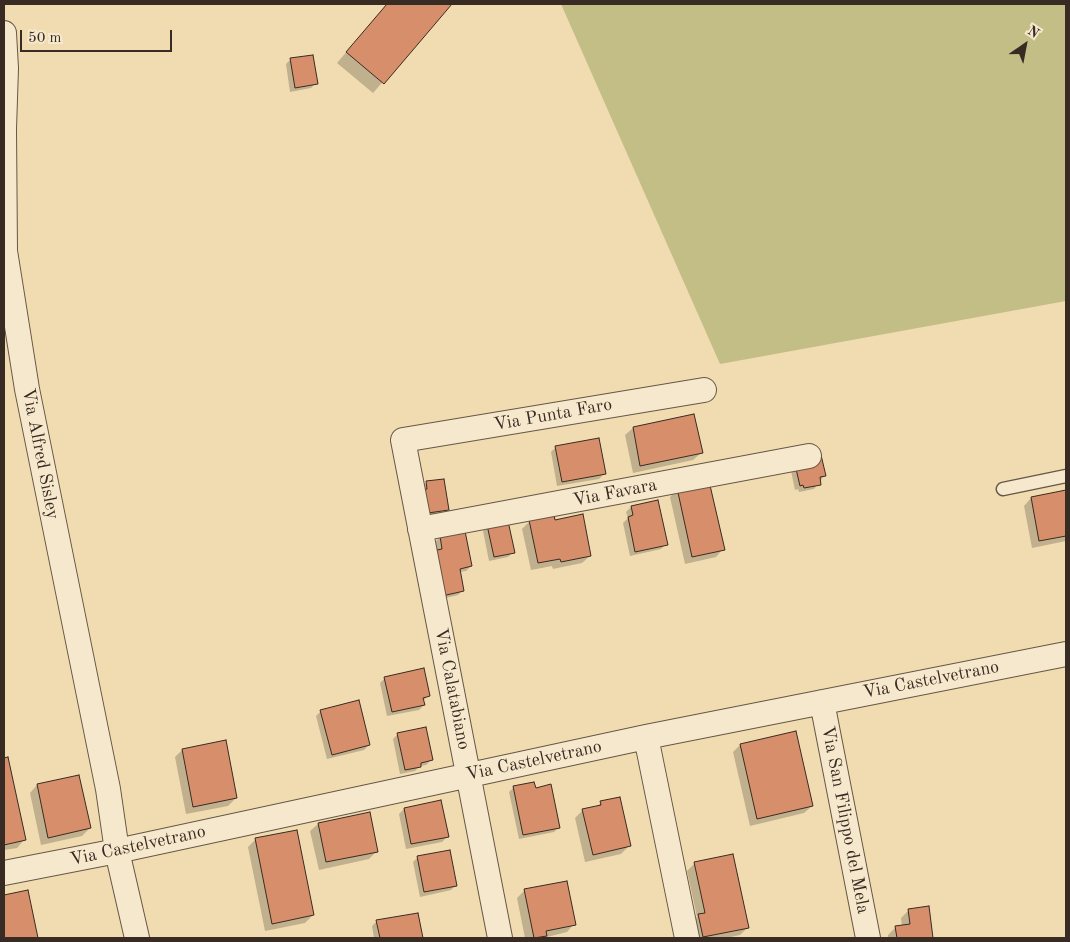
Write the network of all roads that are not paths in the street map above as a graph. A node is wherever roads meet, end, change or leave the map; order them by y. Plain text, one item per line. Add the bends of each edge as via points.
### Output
1 (4, 44) edge
2 (704, 390) dead end
3 (403, 440) joint
4 (809, 456) dead end
5 (1066, 476) edge
6 (1003, 489) dead end
7 (420, 529) junction
8 (1066, 654) edge
9 (822, 702) junction
10 (646, 737) junction
11 (469, 775) junction
12 (117, 851) junction
13 (4, 874) edge
14 (136, 938) edge
15 (500, 938) edge
16 (687, 938) edge
17 (868, 938) edge

1 - 12 street, Via Alfred Sisley via 5,251 27,389 106,779
2 - 3 street, Via Punta Faro
3 - 7 street, Via Calatabiano
4 - 7 street, Via Favara
5 - 6 lane
7 - 11 street, Via Calatabiano
8 - 9 street, Via Castelvetrano
9 - 10 street, Via Castelvetrano
9 - 17 street, Via San Filippo del Mela
10 - 11 street, Via Castelvetrano
10 - 16 street
11 - 12 street, Via Castelvetrano
11 - 15 street, Via Calatabiano
12 - 13 street, Via Castelvetrano
12 - 14 street, Via Alfred Sisley

